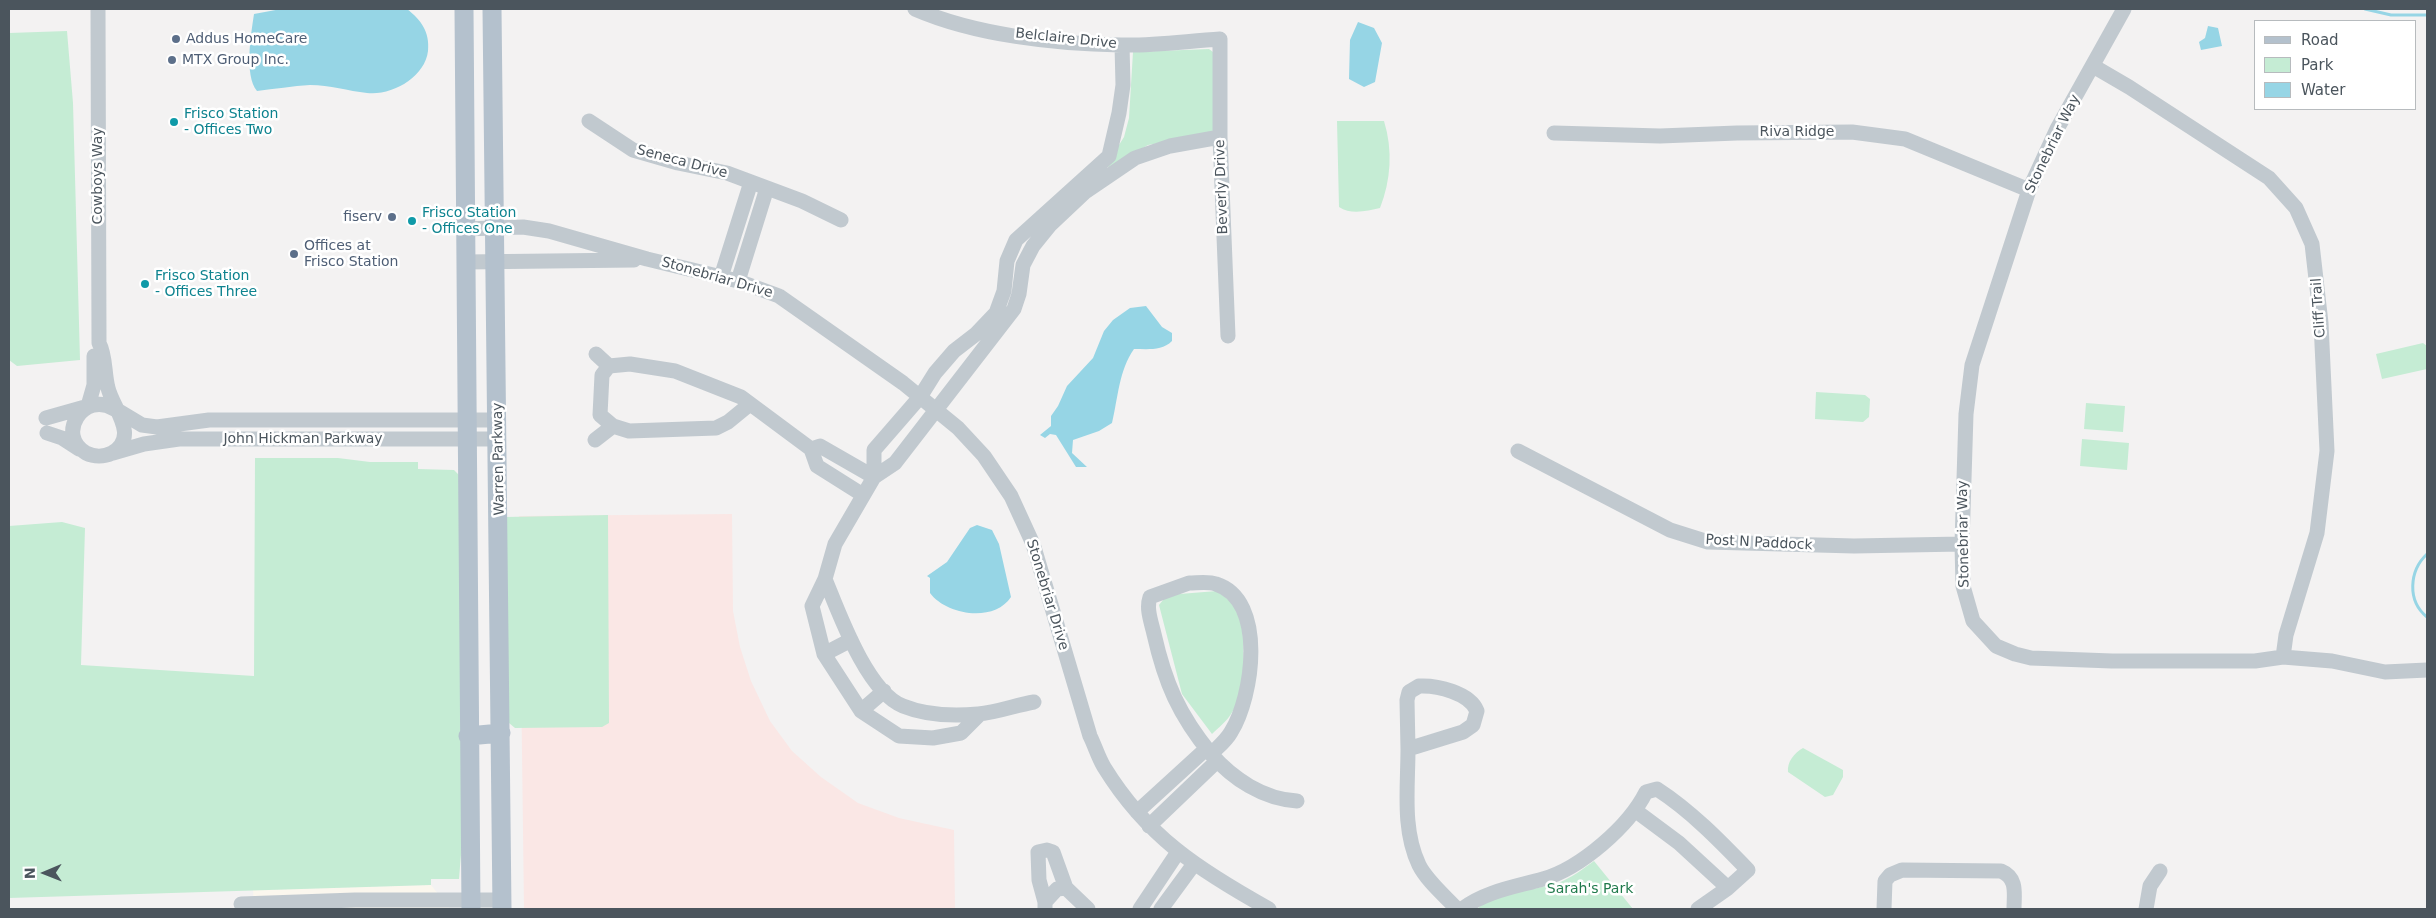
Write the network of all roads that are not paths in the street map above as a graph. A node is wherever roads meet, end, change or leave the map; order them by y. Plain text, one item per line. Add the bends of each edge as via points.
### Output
1 (98, 9) edge
2 (464, 9) edge
3 (492, 9) edge
4 (915, 9) edge
5 (2124, 9) edge
6 (1220, 39) joint
7 (1122, 45) junction
8 (2093, 66) junction
9 (589, 121) dead end
10 (1554, 133) dead end
11 (1220, 137) junction
12 (751, 182) junction
13 (767, 188) junction
14 (2029, 190) junction
15 (841, 220) dead end
16 (496, 228) junction
17 (465, 229) junction
18 (567, 235) junction
19 (648, 259) junction
20 (564, 260) junction
21 (496, 261) junction
22 (465, 262) junction
23 (721, 277) junction
24 (738, 281) junction
25 (1228, 336) dead end
26 (99, 343) junction
27 (596, 354) dead end
28 (609, 366) junction
29 (920, 397) junction
30 (750, 404) junction
31 (87, 406) junction
32 (115, 409) junction
33 (937, 411) junction
34 (46, 418) dead end
35 (227, 420) junction
36 (466, 420) junction
37 (498, 420) junction
38 (613, 426) junction
39 (47, 434) dead end
40 (227, 439) junction
41 (467, 439) junction
42 (498, 439) junction
43 (595, 440) dead end
44 (811, 449) junction
45 (1518, 450) dead end
46 (84, 451) junction
47 (109, 454) junction
48 (874, 477) junction
49 (863, 495) junction
50 (1962, 544) junction
51 (825, 579) junction
52 (851, 640) junction
53 (824, 654) junction
54 (2283, 656) junction
55 (2427, 670) edge
56 (884, 691) junction
57 (1034, 702) dead end
58 (861, 711) junction
59 (980, 714) junction
60 (501, 733) junction
61 (468, 736) junction
62 (1408, 749) junction
63 (1211, 755) junction
64 (1297, 801) dead end
65 (1636, 811) junction
66 (1136, 812) junction
67 (1149, 826) junction
68 (1178, 852) junction
69 (1194, 864) junction
70 (2160, 871) dead end
71 (1066, 888) junction
72 (1728, 888) junction
73 (241, 904) dead end
74 (471, 905) edge
75 (502, 905) edge
76 (1045, 905) edge
77 (1088, 909) edge
78 (1140, 909) edge
79 (1161, 909) edge
80 (1269, 909) edge
81 (1457, 909) edge
82 (1462, 909) edge
83 (1698, 909) edge
84 (1884, 909) edge
85 (2014, 909) edge
86 (2146, 909) edge

1 - 26 street, Cowboys Way
2 - 17 main road
3 - 16 main road, Warren Parkway
4 - 7 street, Belclaire Drive via 1002,33
5 - 8 street, Stonebriar Way
6 - 7 street, Belclaire Drive
6 - 11 street, Beverly Drive
7 - 29 street via 1123,85 1109,156 1016,240 1007,261 1004,291 996,314 954,351
8 - 14 street, Stonebriar Way via 2056,130
8 - 54 street, Cliff Trail via 2269,178 2296,208 2312,244 2321,323 2327,451 2317,533 2286,635
9 - 12 street, Seneca Drive via 633,150
10 - 14 street, Riva Ridge via 1660,136 1737,132 1860,133 1905,139
11 - 25 street, Beverly Drive
11 - 33 street via 1170,146 1135,158 1085,192 1050,225 1023,265 1014,309
12 - 13 street, Seneca Drive
12 - 23 street
13 - 15 street, Seneca Drive
13 - 24 street
14 - 50 street, Stonebriar Way via 1972,365 1965,431
16 - 17 street, Stonebriar Drive
16 - 18 street, Stonebriar Drive via 523,227
16 - 21 main road, Warren Parkway
17 - 22 main road
18 - 19 street, Stonebriar Drive
18 - 20 street
19 - 20 street, Stonebriar Drive
19 - 23 street, Stonebriar Drive
20 - 21 street, Stonebriar Drive
21 - 22 street, Stonebriar Drive
21 - 37 main road, Warren Parkway
22 - 36 main road
23 - 24 street, Stonebriar Drive
24 - 29 street, Stonebriar Drive via 779,296
26 - 31 street, Cowboys Way via 95,351 94,385
26 - 32 street, Cowboys Way
27 - 28 street
28 - 30 street via 630,364 675,371 741,397
28 - 38 street via 602,375 600,415
29 - 33 street, Stonebriar Drive
29 - 48 street via 874,450
30 - 38 street via 716,428 629,431
30 - 44 street
31 - 32 street via 102,404
31 - 34 street
31 - 46 street via 77,416 73,428 75,441
32 - 35 street, John Hickman Parkway via 142,425 157,427
32 - 47 street via 124,423 124,436 119,446
33 - 48 street via 895,462
33 - 66 street, Stonebriar Drive via 984,456 1011,496 1034,544 1090,736 1103,764
35 - 36 street, John Hickman Parkway
35 - 40 street
36 - 37 street, John Hickman Parkway
36 - 41 main road
37 - 42 main road, Warren Parkway
38 - 43 street
39 - 46 street via 62,438
40 - 41 street, John Hickman Parkway
40 - 47 street, John Hickman Parkway via 162,440
41 - 42 street, John Hickman Parkway
41 - 61 main road
42 - 60 main road, Warren Parkway
44 - 48 street via 820,446
44 - 49 street via 817,466
45 - 50 street, Post N Paddock via 1670,530 1708,542 1835,546
46 - 47 street via 96,456
48 - 49 street
49 - 51 street via 835,544
50 - 54 street, Stonebriar Way via 1963,586 1973,621 1996,646 2015,654 2031,658 2112,661 2255,661
51 - 52 street
51 - 53 street via 812,606
52 - 53 street
52 - 56 street
53 - 58 street
54 - 55 street, Stonebriar Way via 2385,672
56 - 58 street
56 - 59 street via 902,706 937,713
57 - 59 street
58 - 59 street via 899,736 933,738 961,733
60 - 61 main road
60 - 75 main road, Warren Parkway
61 - 74 main road
62 - 62 street via 1463,732 1473,725 1477,711 1475,706 1466,697 1431,687 1415,687 1407,700
62 - 81 street via 1407,805 1411,838 1419,864
63 - 63 street via 1232,731 1240,713 1248,681 1250,636 1246,611 1239,599 1214,583 1189,584 1155,593 1150,596 1148,605 1172,694 1184,719
63 - 64 street via 1256,791
63 - 66 street
63 - 67 street
65 - 72 street via 1679,843
65 - 72 street via 1646,792 1657,789 1670,798 1748,870
65 - 82 street via 1597,849 1555,874 1487,894
66 - 67 street, Stonebriar Drive
67 - 68 street, Stonebriar Drive
68 - 69 street, Stonebriar Drive
68 - 78 street
69 - 79 street
69 - 80 street, Stonebriar Drive
70 - 86 street via 2150,886
71 - 76 street via 1057,888
71 - 76 street via 1053,852 1038,852 1039,880
71 - 77 street
72 - 83 street
73 - 74 street via 355,900
74 - 75 street
84 - 85 street via 1885,881 1902,870 2001,871 2014,882

